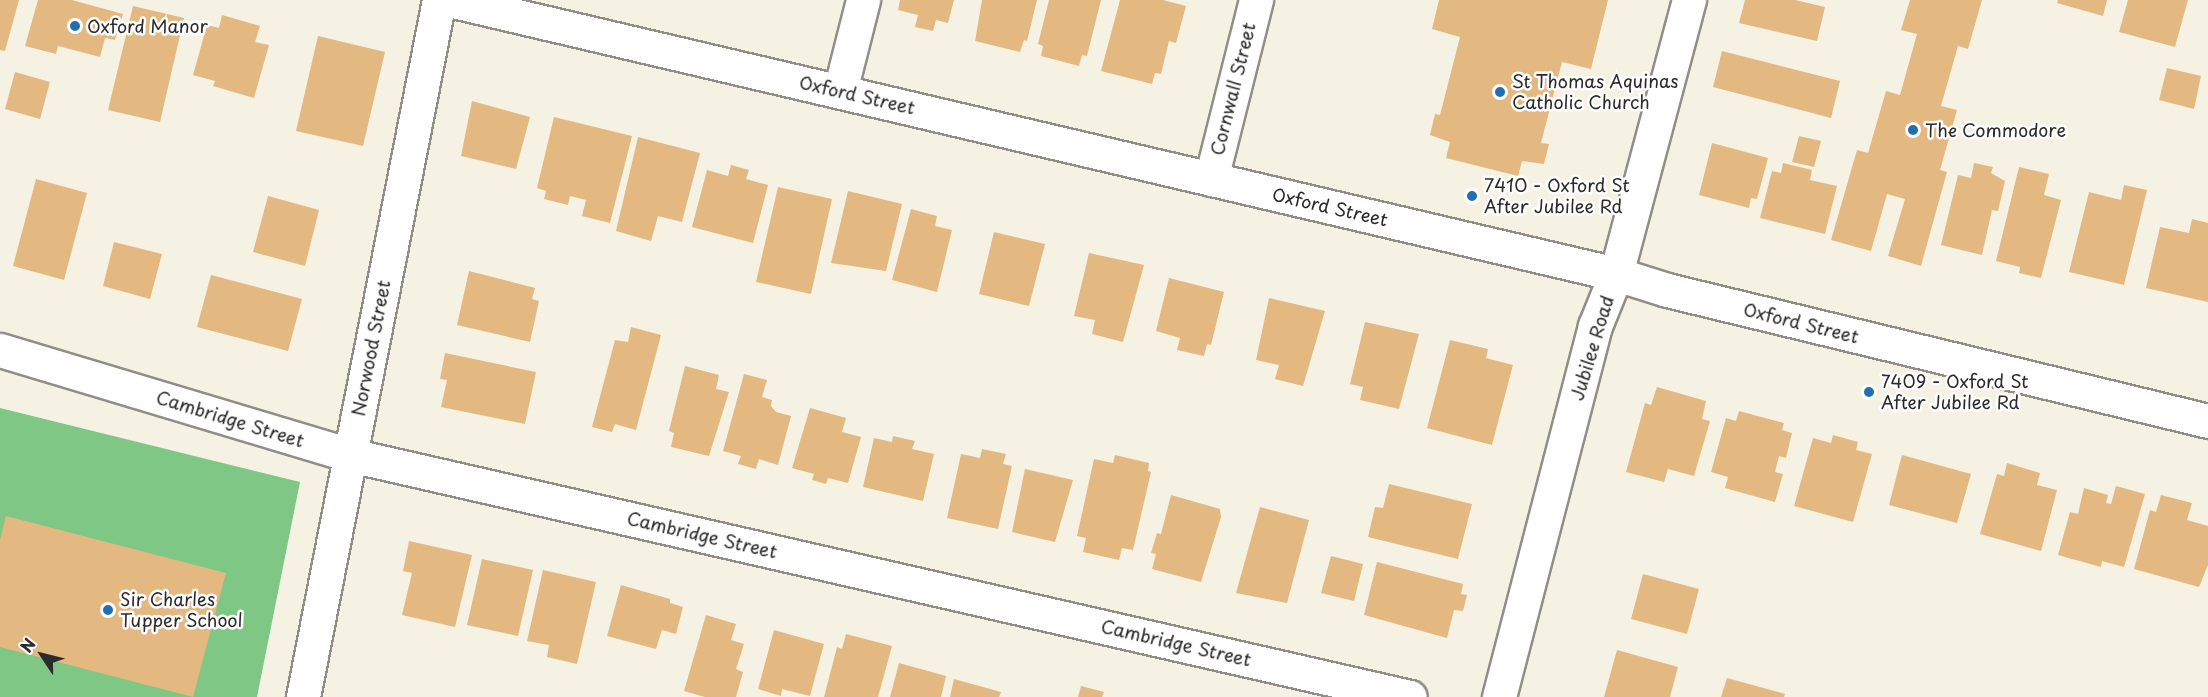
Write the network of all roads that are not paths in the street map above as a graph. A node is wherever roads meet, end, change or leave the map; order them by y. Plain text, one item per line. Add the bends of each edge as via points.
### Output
1 (439, 0) edge
2 (449, 0) edge
3 (863, 0) edge
4 (1256, 0) edge
5 (1689, 0) edge
6 (840, 91) junction
7 (1211, 179) junction
8 (1616, 273) junction
9 (0, 350) edge
10 (2208, 421) edge
11 (350, 455) junction
12 (303, 697) edge
13 (1410, 697) edge
14 (1499, 697) edge

1 - 11 street, Norwood Street
2 - 6 street, Oxford Street
3 - 6 street
4 - 7 street, Cornwall Street
5 - 8 street, Jubilee Road
6 - 7 street, Oxford Street
7 - 8 street, Oxford Street
8 - 10 street, Oxford Street via 1667,290
8 - 14 street, Jubilee Road via 1594,326
9 - 11 street, Cambridge Street
11 - 12 street, Norwood Street
11 - 13 street, Cambridge Street

